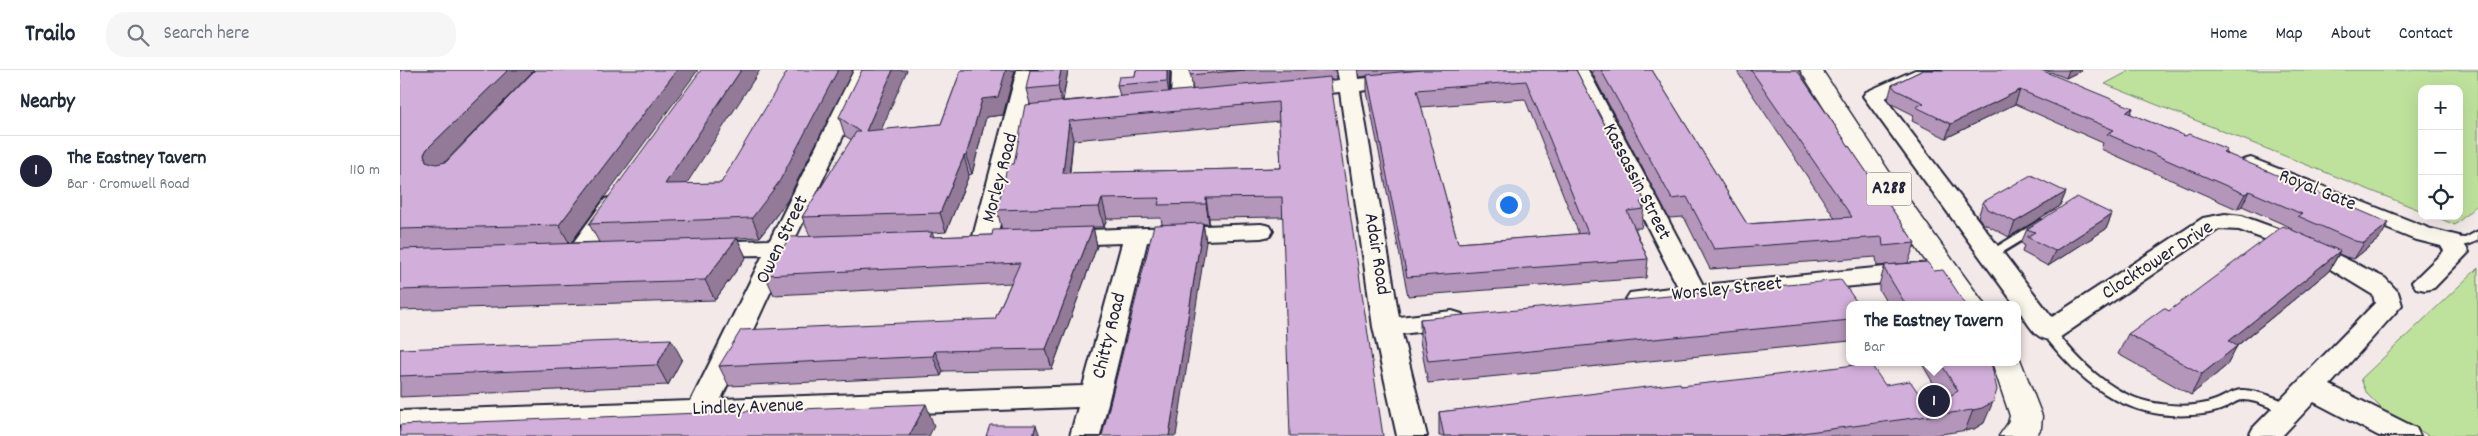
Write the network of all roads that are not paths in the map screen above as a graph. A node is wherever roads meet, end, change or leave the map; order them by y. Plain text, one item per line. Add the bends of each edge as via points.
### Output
1 (864, 70) edge
2 (1027, 70) edge
3 (1182, 70) edge
4 (1578, 70) edge
5 (1811, 70) edge
6 (1931, 70) edge
7 (1348, 78) edge
8 (1417, 79) edge
9 (1275, 92) edge
10 (1180, 100) edge
11 (1075, 110) edge
12 (1017, 116) junction
13 (2232, 157) edge
14 (624, 188) edge
15 (2047, 220) edge
16 (1261, 231) dead end
17 (2478, 235) edge
18 (1136, 236) junction
19 (1041, 239) edge
20 (984, 240) edge
21 (2450, 241) junction
22 (838, 246) edge
23 (779, 248) junction
24 (684, 250) edge
25 (607, 251) edge
26 (1991, 254) junction
27 (1947, 269) junction
28 (2425, 282) dead end
29 (1694, 293) junction
30 (1968, 301) edge
31 (1615, 302) edge
32 (1476, 317) edge
33 (1387, 327) junction
34 (2049, 332) junction
35 (2008, 366) edge
36 (2311, 388) junction
37 (1095, 396) junction
38 (701, 410) junction
39 (2290, 410) junction
40 (400, 422) edge
41 (1085, 436) edge
42 (1412, 436) edge
43 (2016, 436) edge
44 (2264, 436) edge
45 (2405, 436) edge

1 - 23 street, Owen Street
2 - 12 street, Morley Road
3 - 10 street
4 - 29 street, Kassassin Street
5 - 27 main road, A288 via 1884,182
6 - 26 street via 1873,96
7 - 8 street
7 - 9 street
7 - 33 street, Adair Road
11 - 12 street
12 - 20 street, Morley Road
13 - 21 street, Royal Gate via 2422,234
14 - 25 street via 569,252
15 - 26 lane
16 - 18 street
17 - 21 lane via 2467,242
18 - 19 street
18 - 37 street, Chitty Road
21 - 28 street via 2457,252
22 - 23 street
23 - 24 street
23 - 38 street, Owen Street
26 - 34 street
27 - 29 street, Worsley Street
27 - 30 main road, A288
29 - 31 street, Worsley Street
32 - 33 street
33 - 42 street, Adair Road
34 - 36 street, Clocktower Drive via 2212,223 2246,224 2367,278 2385,291 2389,304
34 - 39 lane via 2085,373 2112,393 2141,407 2186,410 2216,406 2243,395
35 - 43 main road via 2026,416 2024,428
36 - 39 street
36 - 45 street
37 - 38 street, Lindley Avenue
37 - 41 street, Chitty Road
38 - 40 street, Lindley Avenue
39 - 44 street

